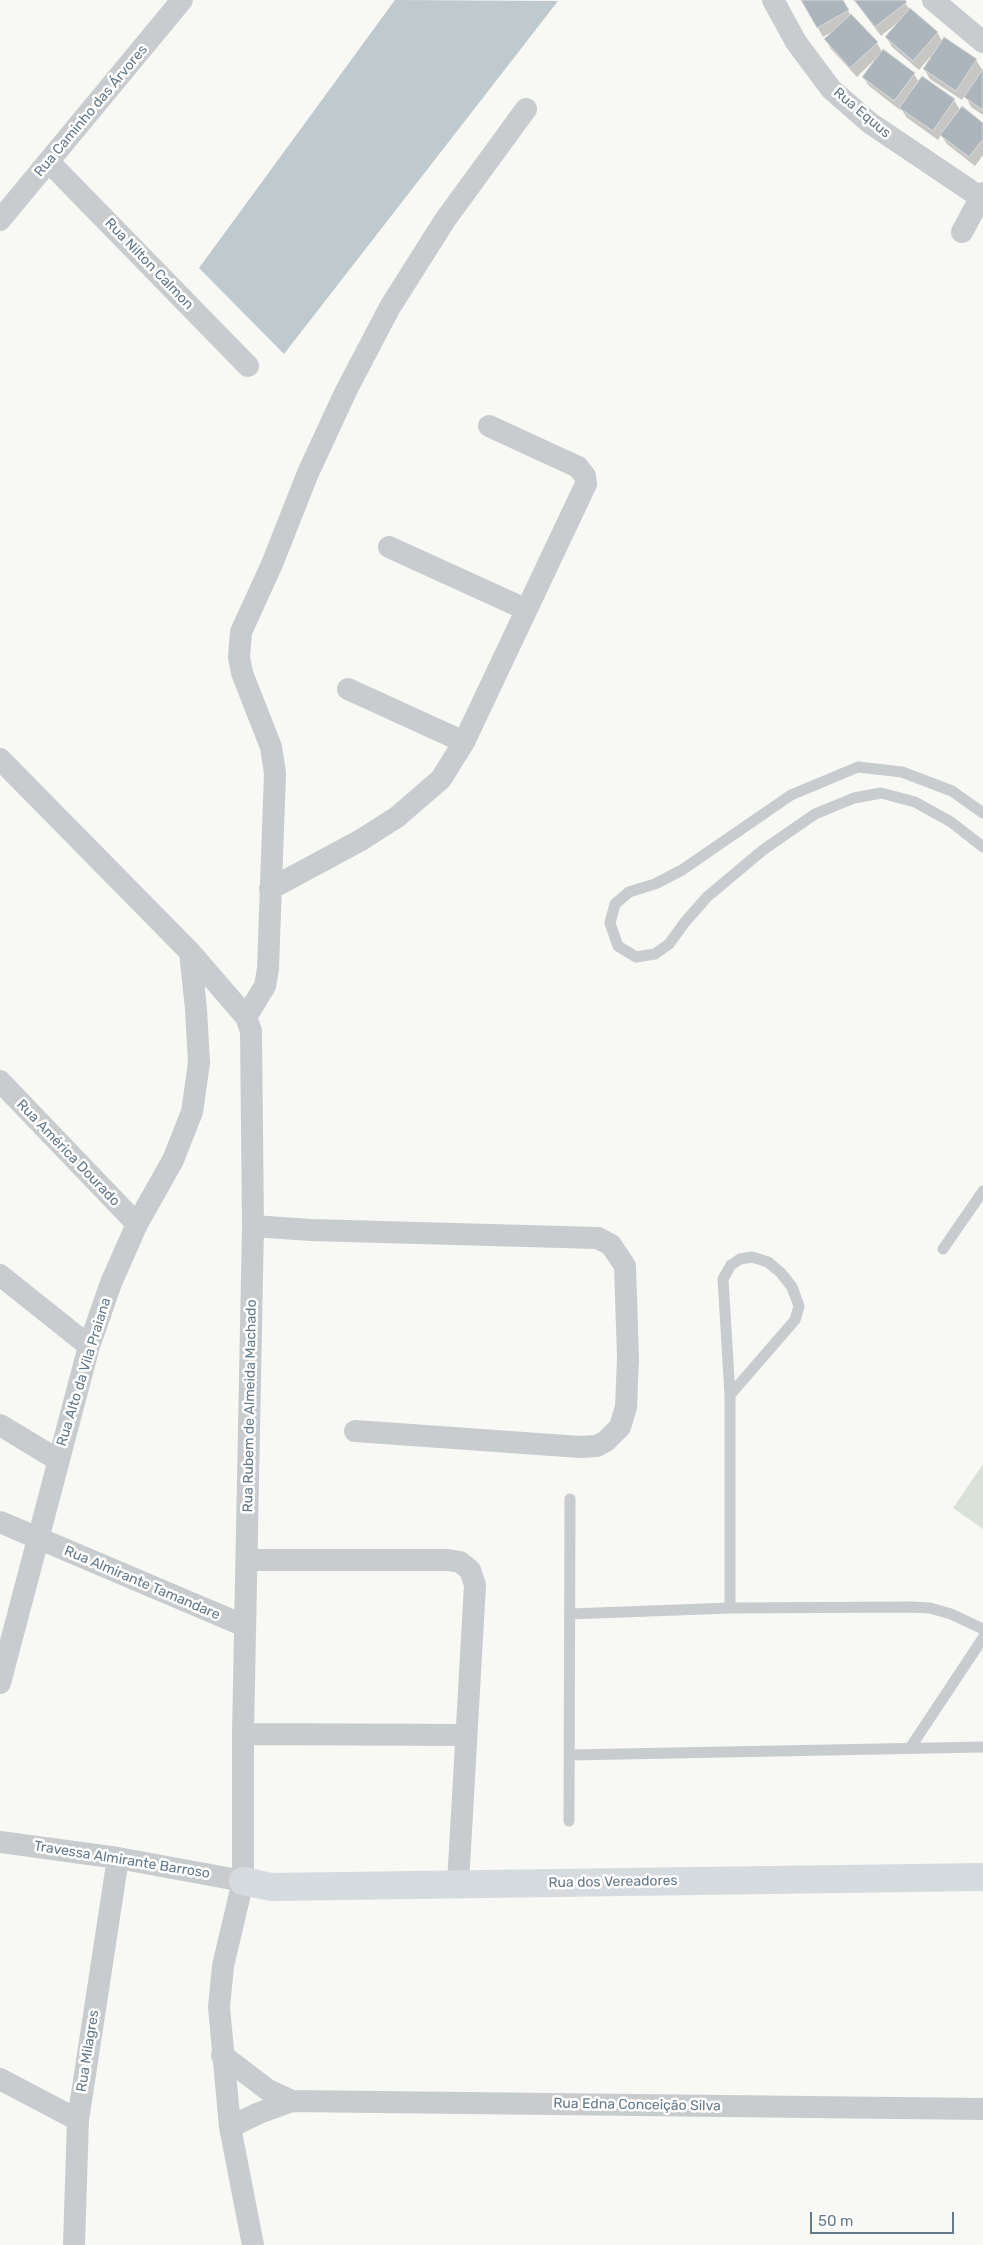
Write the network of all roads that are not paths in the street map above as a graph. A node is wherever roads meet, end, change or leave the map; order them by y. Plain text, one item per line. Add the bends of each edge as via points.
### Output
1 (182, 0) edge
2 (773, 0) edge
3 (933, 0) edge
4 (983, 42) edge
5 (526, 109) dead end
6 (49, 162) junction
7 (982, 195) edge
8 (0, 220) edge
9 (962, 232) dead end
10 (248, 366) dead end
11 (489, 426) dead end
12 (389, 548) dead end
13 (525, 609) junction
14 (348, 689) dead end
15 (464, 742) junction
16 (0, 759) edge
17 (983, 813) edge
18 (983, 847) edge
19 (270, 889) junction
20 (190, 952) junction
21 (246, 1017) junction
22 (0, 1081) edge
23 (983, 1191) edge
24 (137, 1224) junction
25 (253, 1226) junction
26 (943, 1249) dead end
27 (0, 1275) edge
28 (89, 1346) junction
29 (730, 1395) junction
30 (0, 1425) edge
31 (355, 1431) dead end
32 (58, 1460) junction
33 (570, 1499) dead end
34 (0, 1522) edge
35 (38, 1539) junction
36 (247, 1560) junction
37 (730, 1608) junction
38 (570, 1614) junction
39 (246, 1626) junction
40 (983, 1629) edge
41 (983, 1638) edge
42 (3, 1656) edge
43 (0, 1683) edge
44 (242, 1734) junction
45 (465, 1735) junction
46 (983, 1747) edge
47 (910, 1748) junction
48 (570, 1755) junction
49 (569, 1821) dead end
50 (0, 1842) edge
51 (118, 1858) junction
52 (983, 1877) edge
53 (243, 1881) junction
54 (458, 1884) junction
55 (222, 2056) junction
56 (0, 2079) edge
57 (292, 2101) junction
58 (983, 2109) edge
59 (78, 2120) junction
60 (230, 2127) junction
61 (74, 2245) edge
62 (253, 2245) edge

1 - 6 street, Rua Caminho das Árvores
2 - 7 street, Rua Equus via 796,42 831,89 870,123 914,154
3 - 4 street
5 - 19 street via 445,220 390,307 346,391 241,632 239,657 242,673 271,747 275,773
6 - 8 street, Rua Caminho das Árvores
6 - 10 street, Rua Nilton Calmon
7 - 9 street
11 - 13 street via 578,467 585,476 586,484
12 - 13 street
13 - 15 street
14 - 15 street
15 - 19 street via 441,779 397,817 362,840
16 - 20 street, Rua Rubem de Almeida Machado
17 - 18 lane via 952,791 902,772 858,767 792,794 682,870 655,884 629,892 615,904 610,923 618,946 636,957 656,954 669,944 707,897 762,850 815,814 854,798 881,793 915,802 951,822
19 - 21 street via 265,986
20 - 21 street, Rua Rubem de Almeida Machado
20 - 24 street, Rua Alto da Vila Praiana via 199,1062 197,1091 173,1160
21 - 25 street, Rua Rubem de Almeida Machado via 251,1032
22 - 24 street, Rua América Dourado
23 - 26 lane
24 - 28 street, Rua Alto da Vila Praiana via 111,1283
25 - 31 street via 598,1238 611,1245 625,1266 626,1407 620,1427 606,1441 597,1446 580,1447
25 - 36 street, Rua Rubem de Almeida Machado
27 - 28 street
28 - 32 street, Rua Alto da Vila Praiana
29 - 29 lane via 723,1279 731,1265 752,1257 768,1262 781,1272 792,1287 799,1306 795,1320
29 - 37 lane
30 - 32 street
32 - 35 street, Rua Alto da Vila Praiana
33 - 38 lane
34 - 35 street, Rua Almirante Tamandare
35 - 39 street, Rua Almirante Tamandare
35 - 42 street, Rua Alto da Vila Praiana
36 - 39 street, Rua Rubem de Almeida Machado
36 - 45 street via 448,1560 460,1562 470,1570 475,1585
37 - 38 lane
37 - 40 lane via 930,1608
38 - 48 lane
39 - 44 street, Rua Rubem de Almeida Machado
41 - 47 lane
42 - 43 street, Rua Alto da Vila Praiana
44 - 45 street
44 - 53 street, Rua Rubem de Almeida Machado
45 - 54 street
46 - 47 lane
47 - 48 lane
48 - 49 lane
50 - 51 street, Travessa Almirante Barroso
51 - 53 street, Travessa Almirante Barroso
51 - 59 street, Rua Milagres
52 - 54 street, Rua dos Vereadores
53 - 54 street, Rua dos Vereadores via 272,1887
53 - 55 street, Rua Rubem de Almeida Machado via 223,1966 219,2007
55 - 57 street, Rua Edna Conceição Silva via 268,2090
55 - 60 street, Rua Rubem de Almeida Machado
56 - 59 street
57 - 58 street, Rua Edna Conceição Silva
57 - 60 street, Rua Edna Conceição Silva
59 - 61 street, Rua Milagres
60 - 62 street, Rua Rubem de Almeida Machado

